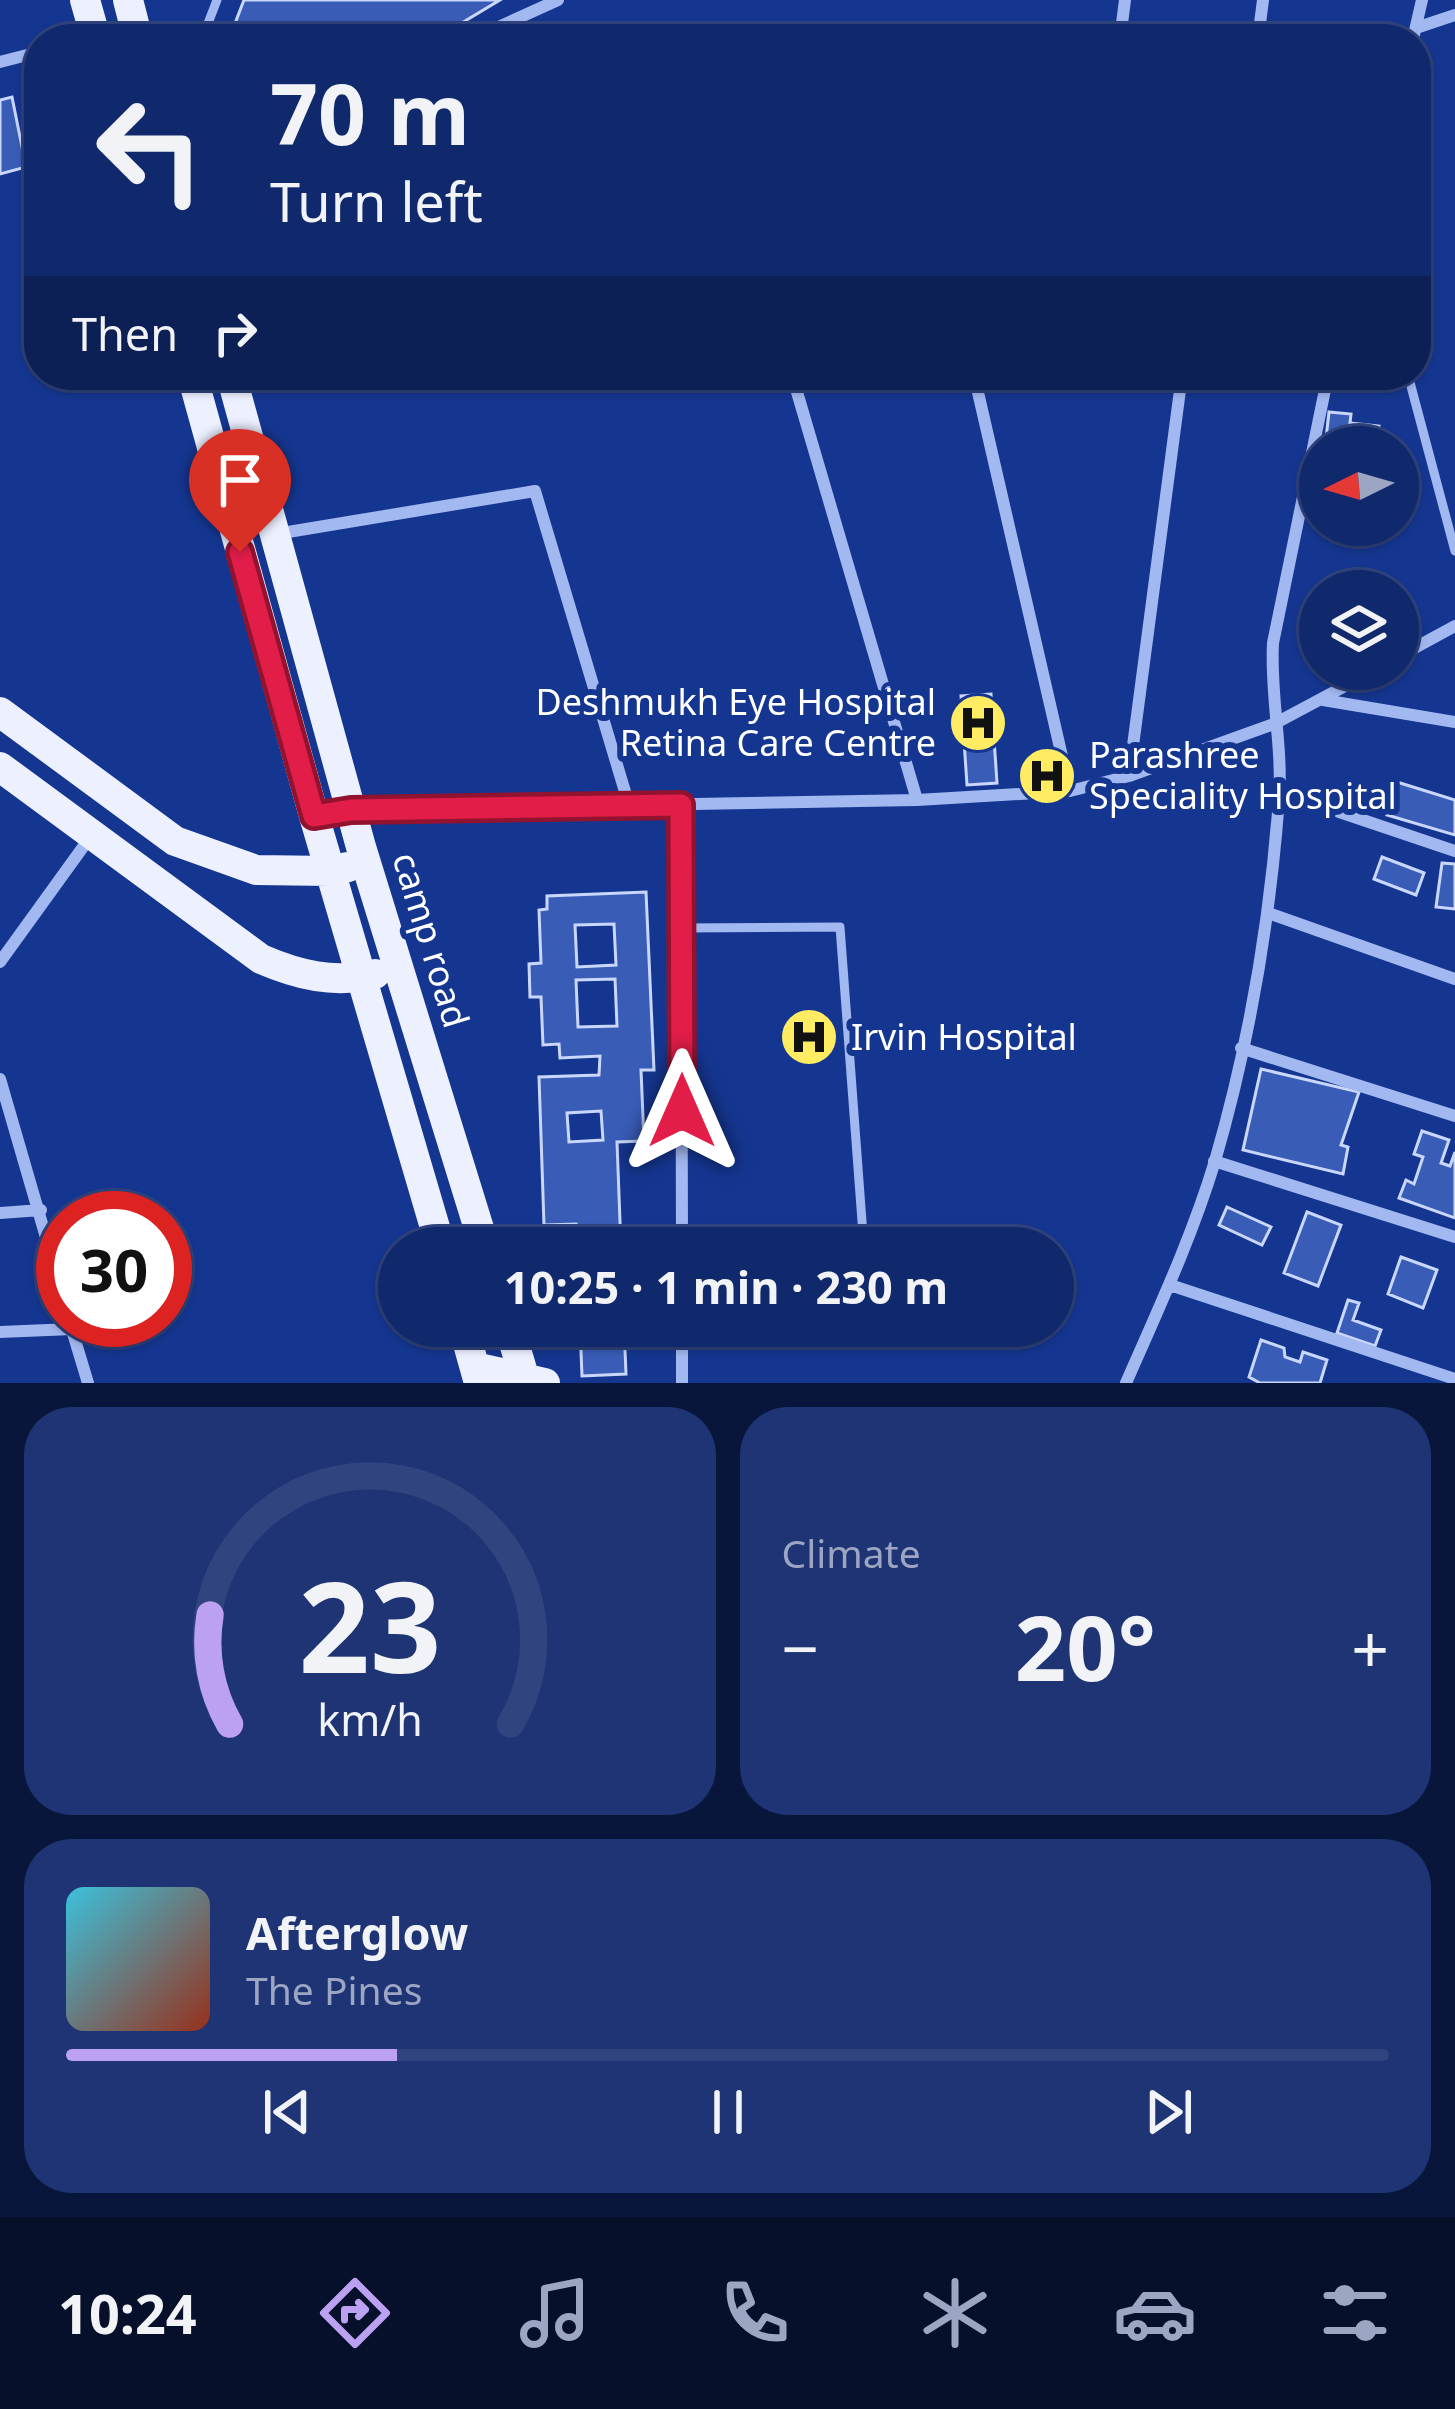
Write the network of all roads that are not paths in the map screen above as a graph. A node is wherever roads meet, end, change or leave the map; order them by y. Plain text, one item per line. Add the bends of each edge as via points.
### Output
1 (558, 0) edge
2 (505, 24) edge
3 (196, 390) edge
4 (235, 390) edge
5 (795, 390) edge
6 (977, 390) edge
7 (1180, 390) edge
8 (1325, 390) edge
9 (1412, 390) edge
10 (275, 534) junction
11 (1455, 551) edge
12 (1455, 626) edge
13 (1419, 646) edge
14 (314, 674) junction
15 (277, 684) junction
16 (1340, 690) edge
17 (1322, 700) junction
18 (0, 712) edge
19 (1455, 722) edge
20 (1274, 724) junction
21 (0, 767) edge
22 (1129, 776) junction
23 (1070, 790) junction
24 (1280, 792) junction
25 (917, 800) junction
26 (629, 805) junction
27 (681, 805) junction
28 (351, 810) junction
29 (314, 816) junction
30 (92, 835) junction
31 (1455, 851) edge
32 (366, 862) junction
33 (330, 871) junction
34 (1268, 913) junction
35 (383, 918) junction
36 (347, 927) junction
37 (681, 928) junction
38 (0, 962) edge
39 (398, 968) junction
40 (361, 977) junction
41 (1455, 979) edge
42 (1241, 1048) junction
43 (1, 1088) edge
44 (1455, 1116) edge
45 (1214, 1161) junction
46 (36, 1195) edge
47 (36, 1210) edge
48 (0, 1213) edge
49 (435, 1227) edge
50 (478, 1227) edge
51 (682, 1227) edge
52 (863, 1227) edge
53 (1455, 1237) edge
54 (1170, 1285) junction
55 (36, 1328) edge
56 (0, 1332) edge
57 (77, 1347) edge
58 (518, 1347) edge
59 (682, 1347) edge
60 (477, 1375) edge
61 (1455, 1378) edge
62 (532, 1381) edge
63 (88, 1383) edge
64 (682, 1383) edge
65 (1126, 1383) edge

1 - 2 street
3 - 15 main road
4 - 10 main road, camp road
5 - 25 street
6 - 23 street
7 - 22 street
8 - 20 street via 1273,643
9 - 11 lane
10 - 14 main road, camp road
10 - 26 street via 535,491
12 - 13 street
14 - 15 main road
14 - 28 main road, camp road
15 - 29 main road
16 - 17 street
17 - 19 street
17 - 20 street
18 - 33 main road via 175,842 256,870
20 - 22 street
20 - 24 street
21 - 30 main road
22 - 23 street
23 - 25 street
24 - 31 street
24 - 34 street
25 - 27 street
26 - 27 street
26 - 28 street
27 - 37 street
28 - 29 street
28 - 32 main road, camp road
29 - 33 main road
30 - 38 street
30 - 40 main road via 261,959 304,977
32 - 33 main road
32 - 35 main road, camp road
33 - 36 main road
34 - 41 street
34 - 42 street
35 - 36 main road
35 - 39 main road, camp road
36 - 40 main road
37 - 51 street
37 - 52 lane via 836,926 843,933
39 - 40 main road
39 - 50 main road, camp road
40 - 49 main road
42 - 44 street
42 - 45 street
43 - 46 street
45 - 53 street
45 - 54 street
47 - 48 street
54 - 61 street
54 - 65 street
55 - 56 street
57 - 63 street
58 - 62 main road
59 - 64 street
60 - 62 main road

